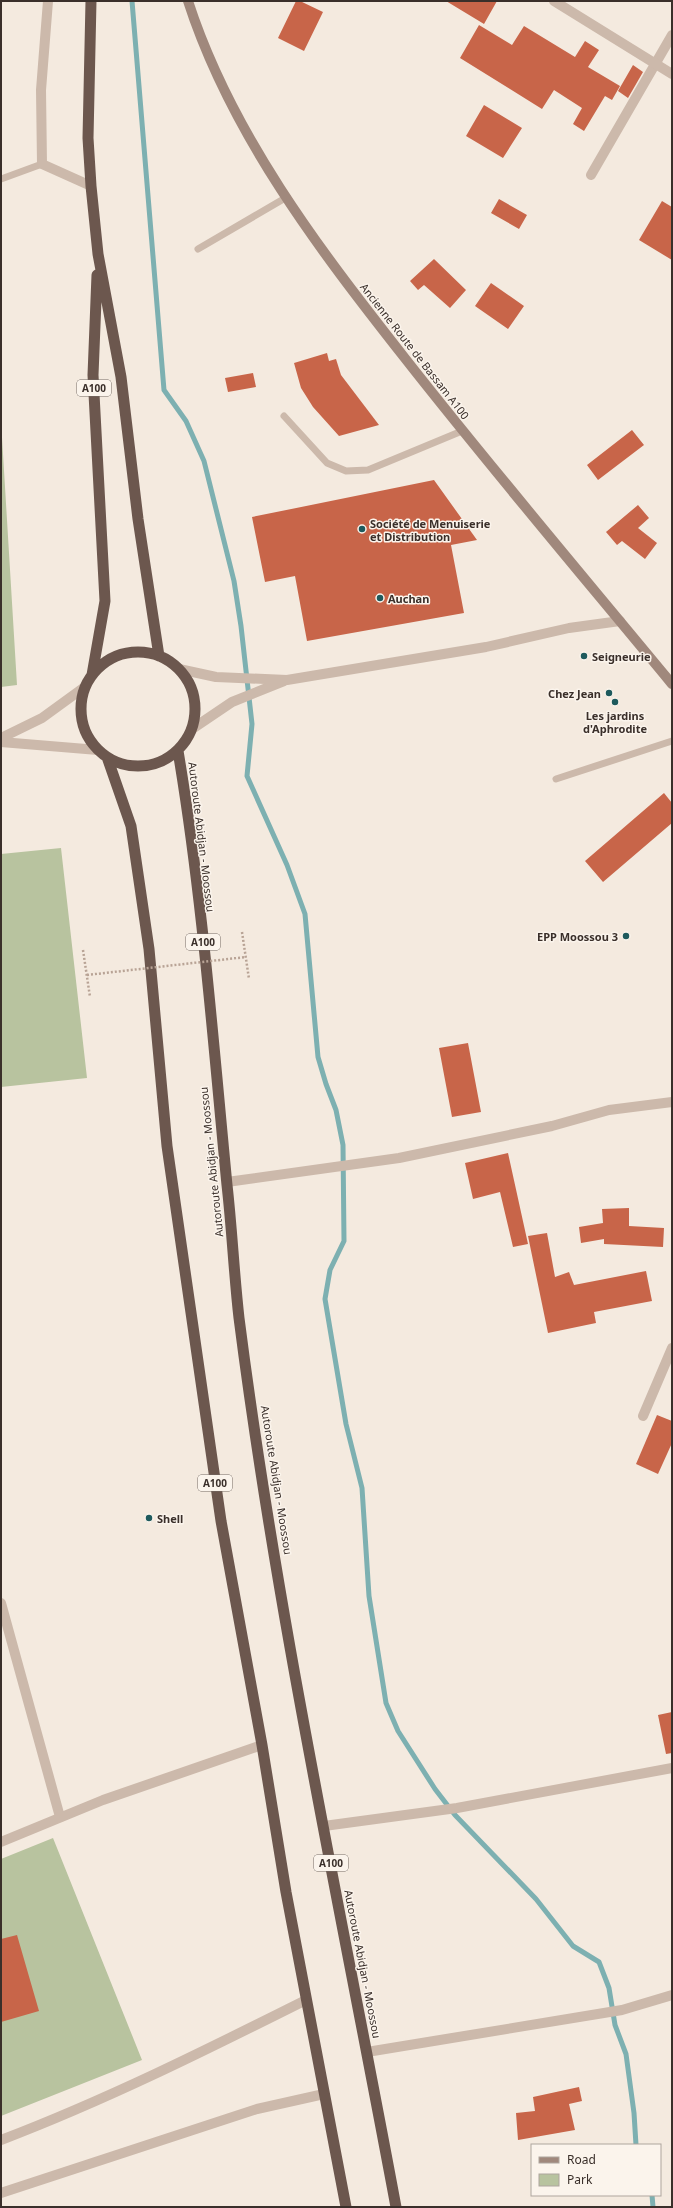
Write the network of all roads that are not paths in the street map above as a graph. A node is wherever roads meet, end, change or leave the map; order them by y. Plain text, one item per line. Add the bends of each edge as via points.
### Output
1 (48, 1) edge
2 (90, 1) edge
3 (554, 1) edge
4 (190, 2) edge
5 (672, 35) edge
6 (655, 64) junction
7 (672, 74) edge
8 (42, 164) junction
9 (591, 175) dead end
10 (1, 179) edge
11 (91, 186) junction
12 (287, 196) junction
13 (198, 249) dead end
14 (98, 254) junction
15 (284, 416) dead end
16 (462, 431) junction
17 (620, 621) junction
18 (159, 656) junction
19 (179, 669) junction
20 (92, 675) junction
21 (288, 680) junction
22 (672, 684) edge
23 (86, 686) junction
24 (192, 729) junction
25 (1, 738) edge
26 (672, 741) edge
27 (1, 742) edge
28 (98, 750) junction
29 (178, 751) junction
30 (107, 757) junction
31 (556, 779) dead end
32 (672, 1102) edge
33 (227, 1182) junction
34 (672, 1348) edge
35 (643, 1416) dead end
36 (1, 1603) edge
37 (262, 1745) junction
38 (672, 1768) edge
39 (60, 1817) junction
40 (324, 1826) junction
41 (1, 1842) edge
42 (672, 1995) edge
43 (306, 2000) junction
44 (367, 2052) junction
45 (324, 2094) junction
46 (1, 2140) edge
47 (1, 2193) edge
48 (346, 2207) edge
49 (396, 2207) edge

1 - 8 street via 41,90
2 - 11 highway, A100 via 88,138
3 - 6 street
4 - 12 main road, Ancienne Route de Bassam A100 via 221,83 251,139
5 - 6 street
6 - 7 street
6 - 9 street
8 - 10 lane
8 - 11 street
11 - 14 highway, A100
12 - 13 lane
12 - 16 main road, Ancienne Route de Bassam A100 via 361,302
14 - 18 highway, A100 via 121,377 138,519
14 - 20 highway, A100 via 93,375 106,601
15 - 16 lane via 327,463 346,471 368,470
16 - 17 main road, Ancienne Route de Bassam A100
17 - 21 street via 569,628 486,647
17 - 22 main road, Ancienne Route de Bassam A100
18 - 19 highway
18 - 20 highway via 141,652 122,654 106,662
19 - 21 street via 216,677
19 - 24 highway via 194,697
20 - 23 highway
21 - 24 street via 232,702
23 - 25 street via 42,718
23 - 28 highway via 82,720 88,736
24 - 29 highway
26 - 31 lane
27 - 28 street
28 - 30 highway
29 - 30 highway via 162,762 144,766 124,765
29 - 33 highway, Autoroute Abidjan - Moossou / A100 via 189,815
30 - 37 highway, A100 via 131,826 150,949 167,1146 194,1341 221,1521
32 - 33 street via 609,1110 552,1126 399,1158
33 - 40 highway, Autoroute Abidjan - Moossou / A100 via 239,1316 267,1510
34 - 35 street
36 - 39 street
37 - 39 street
37 - 43 highway, A100
38 - 40 street via 457,1808
39 - 41 street
40 - 44 highway, Autoroute Abidjan - Moossou / A100
42 - 44 street via 622,2010
43 - 45 highway, A100
43 - 46 street via 158,2074 50,2122
44 - 49 highway, Autoroute Abidjan - Moossou / A100
45 - 47 street via 257,2109
45 - 48 highway, A100

